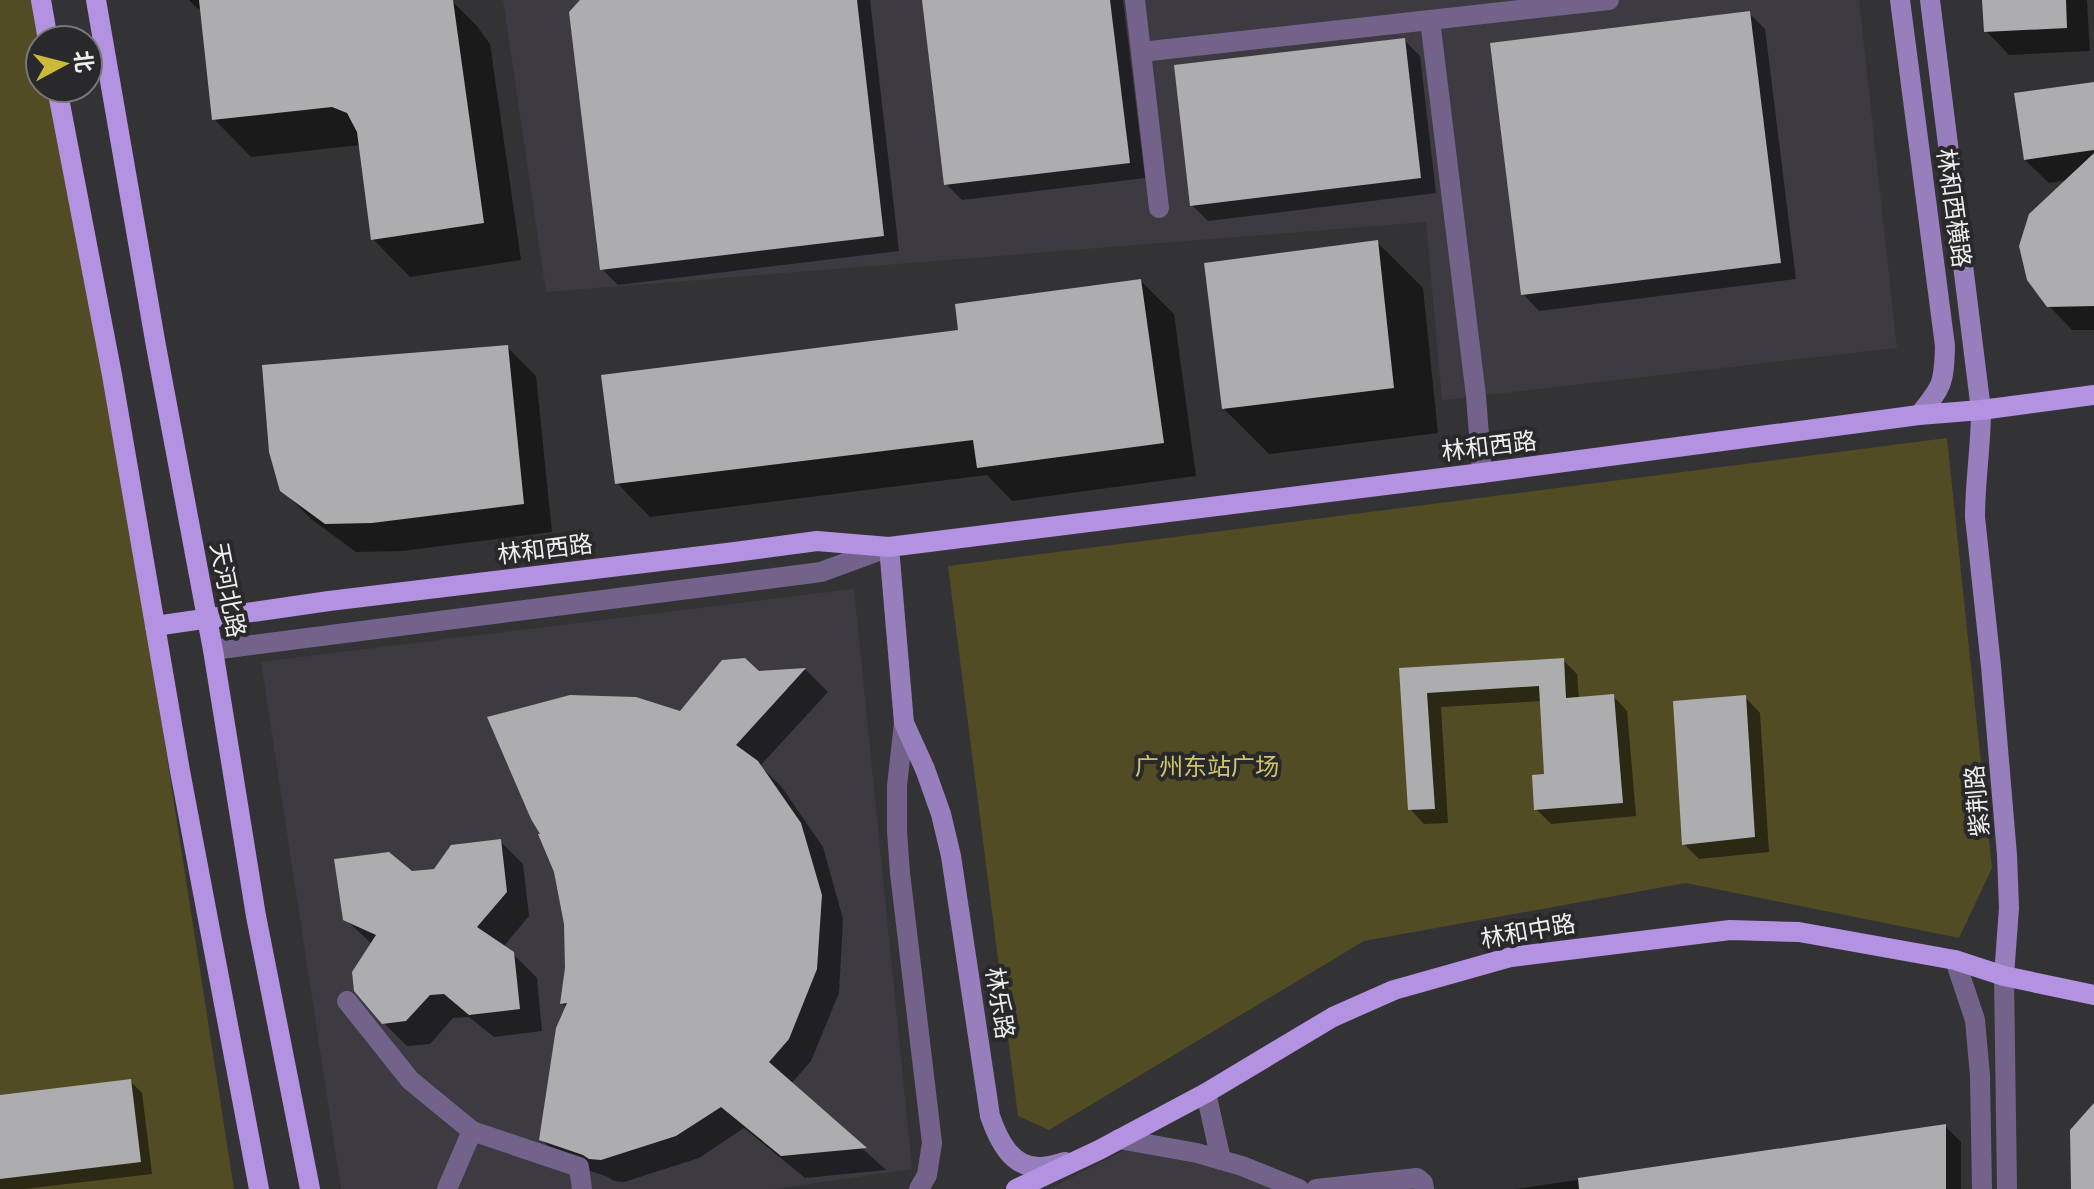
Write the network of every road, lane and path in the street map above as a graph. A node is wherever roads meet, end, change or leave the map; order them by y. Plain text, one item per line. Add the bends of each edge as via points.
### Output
1 (41, 0) edge
2 (96, 0) edge
3 (1135, 0) edge
4 (1609, 0) edge
5 (1900, 0) edge
6 (1930, 0) edge
7 (1430, 20) junction
8 (45, 24) edge
9 (1141, 52) junction
10 (60, 104) edge
11 (1159, 208) dead end
12 (2094, 395) edge
13 (1981, 410) junction
14 (1919, 415) junction
15 (1482, 473) junction
16 (889, 547) junction
17 (207, 618) junction
18 (155, 626) junction
19 (213, 650) junction
20 (904, 723) junction
21 (1955, 960) junction
22 (2004, 976) junction
23 (2094, 995) edge
24 (347, 1001) dead end
25 (1206, 1093) junction
26 (472, 1131) junction
27 (1119, 1139) junction
28 (1082, 1158) junction
29 (1221, 1160) junction
30 (259, 1189) edge
31 (310, 1189) edge
32 (447, 1189) edge
33 (582, 1189) edge
34 (919, 1189) edge
35 (1016, 1189) edge
36 (1025, 1189) edge
37 (1299, 1189) edge
38 (1316, 1189) edge
39 (1424, 1189) edge
40 (1982, 1189) edge
41 (2007, 1189) edge

1 - 8 main road
2 - 17 main road, 天河北路
3 - 9 street
4 - 7 street
5 - 14 main road, 林和西横路 via 1945,346 1940,391
6 - 13 main road, 林和西横路
7 - 9 street
7 - 15 street
9 - 11 street
10 - 18 main road
12 - 13 main road, 林和西路
13 - 14 main road, 林和西路
13 - 22 main road, 紫荆路 via 1975,517 2007,855
14 - 15 main road, 林和西路
15 - 16 main road, 林和西路
16 - 17 main road, 林和西路 via 817,541
16 - 19 street, 林和西路 via 821,572
16 - 20 main road, 林乐路
17 - 18 main road, 林和西路
17 - 19 main road, 天河北路
18 - 30 main road
19 - 31 main road, 天河北路 via 253,904
20 - 28 main road, 林乐路 via 941,814 951,856 996,1134 1006,1150 1029,1166
20 - 34 street, 林乐路 via 897,831 932,1143
21 - 22 main road, 林和中路
21 - 25 main road, 林和中路 via 1799,932 1730,930 1511,957 1381,995 1333,1017
21 - 40 street via 1975,1020
22 - 23 main road, 林和中路
22 - 41 street, 紫荆路
24 - 26 street via 410,1080
25 - 27 main road, 林和中路
25 - 29 street
26 - 32 street
26 - 33 street via 579,1167
27 - 28 main road, 林和中路
27 - 29 street
28 - 35 main road, 林和中路
28 - 36 street
29 - 37 street
38 - 39 street via 1417,1178

